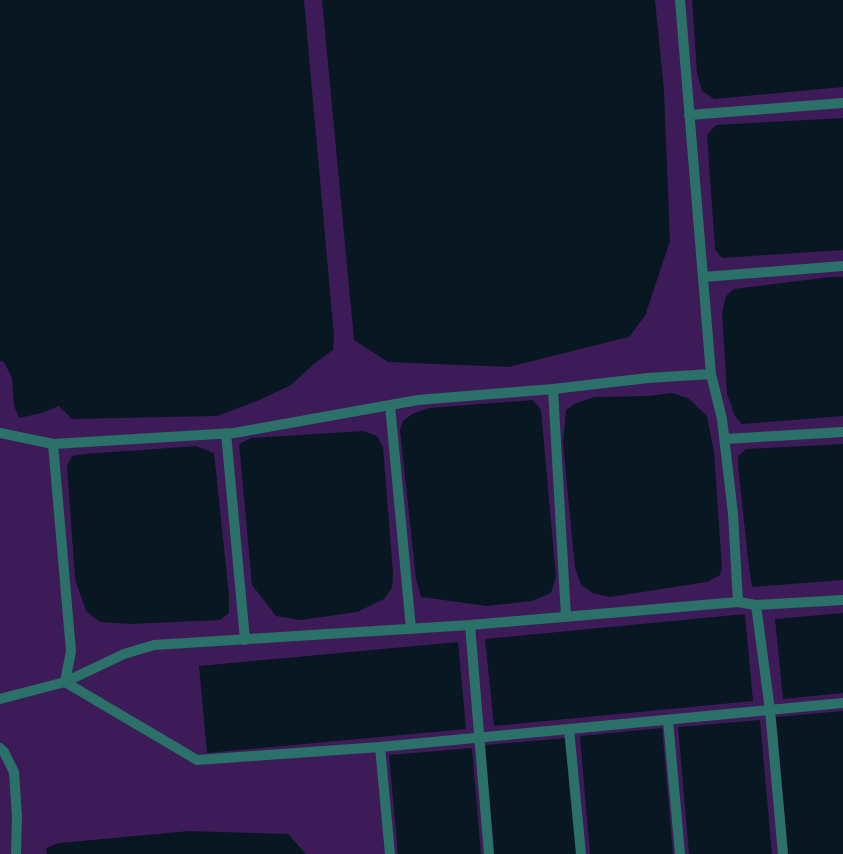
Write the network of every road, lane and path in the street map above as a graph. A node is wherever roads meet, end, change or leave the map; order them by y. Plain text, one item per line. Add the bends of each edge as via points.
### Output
1 (680, 0) edge
2 (843, 103) edge
3 (689, 114) junction
4 (843, 266) edge
5 (703, 277) junction
6 (711, 374) junction
7 (553, 389) junction
8 (390, 405) junction
9 (843, 432) edge
10 (0, 433) edge
11 (226, 434) junction
12 (725, 439) junction
13 (53, 444) junction
14 (843, 600) edge
15 (738, 602) junction
16 (756, 605) junction
17 (566, 617) junction
18 (470, 625) junction
19 (411, 629) junction
20 (245, 640) junction
21 (65, 682) junction
22 (0, 700) edge
23 (843, 703) edge
24 (770, 710) junction
25 (668, 720) junction
26 (569, 729) junction
27 (480, 738) junction
28 (380, 747) junction
29 (0, 748) edge
30 (16, 854) edge
31 (390, 854) edge
32 (489, 854) edge
33 (581, 854) edge
34 (680, 854) edge
35 (783, 854) edge

1 - 3 lane
2 - 3 lane
3 - 5 lane
4 - 5 lane
5 - 6 lane
6 - 7 lane
6 - 12 lane
7 - 8 lane via 418,400
7 - 17 lane
8 - 11 lane
8 - 19 lane
9 - 12 lane
10 - 13 lane
11 - 13 lane
11 - 20 lane
12 - 15 lane via 733,514
13 - 21 lane via 71,651
14 - 16 lane
15 - 16 lane
15 - 17 lane
16 - 24 lane
17 - 18 lane
18 - 19 lane
18 - 27 lane
19 - 20 lane
20 - 21 lane via 154,646 124,654
21 - 22 lane
21 - 28 lane via 197,760
23 - 24 lane
24 - 25 lane
24 - 35 lane
25 - 26 lane
25 - 34 lane
26 - 27 lane
26 - 33 lane
27 - 28 lane
27 - 32 lane
28 - 31 lane
29 - 30 lane via 14,772

